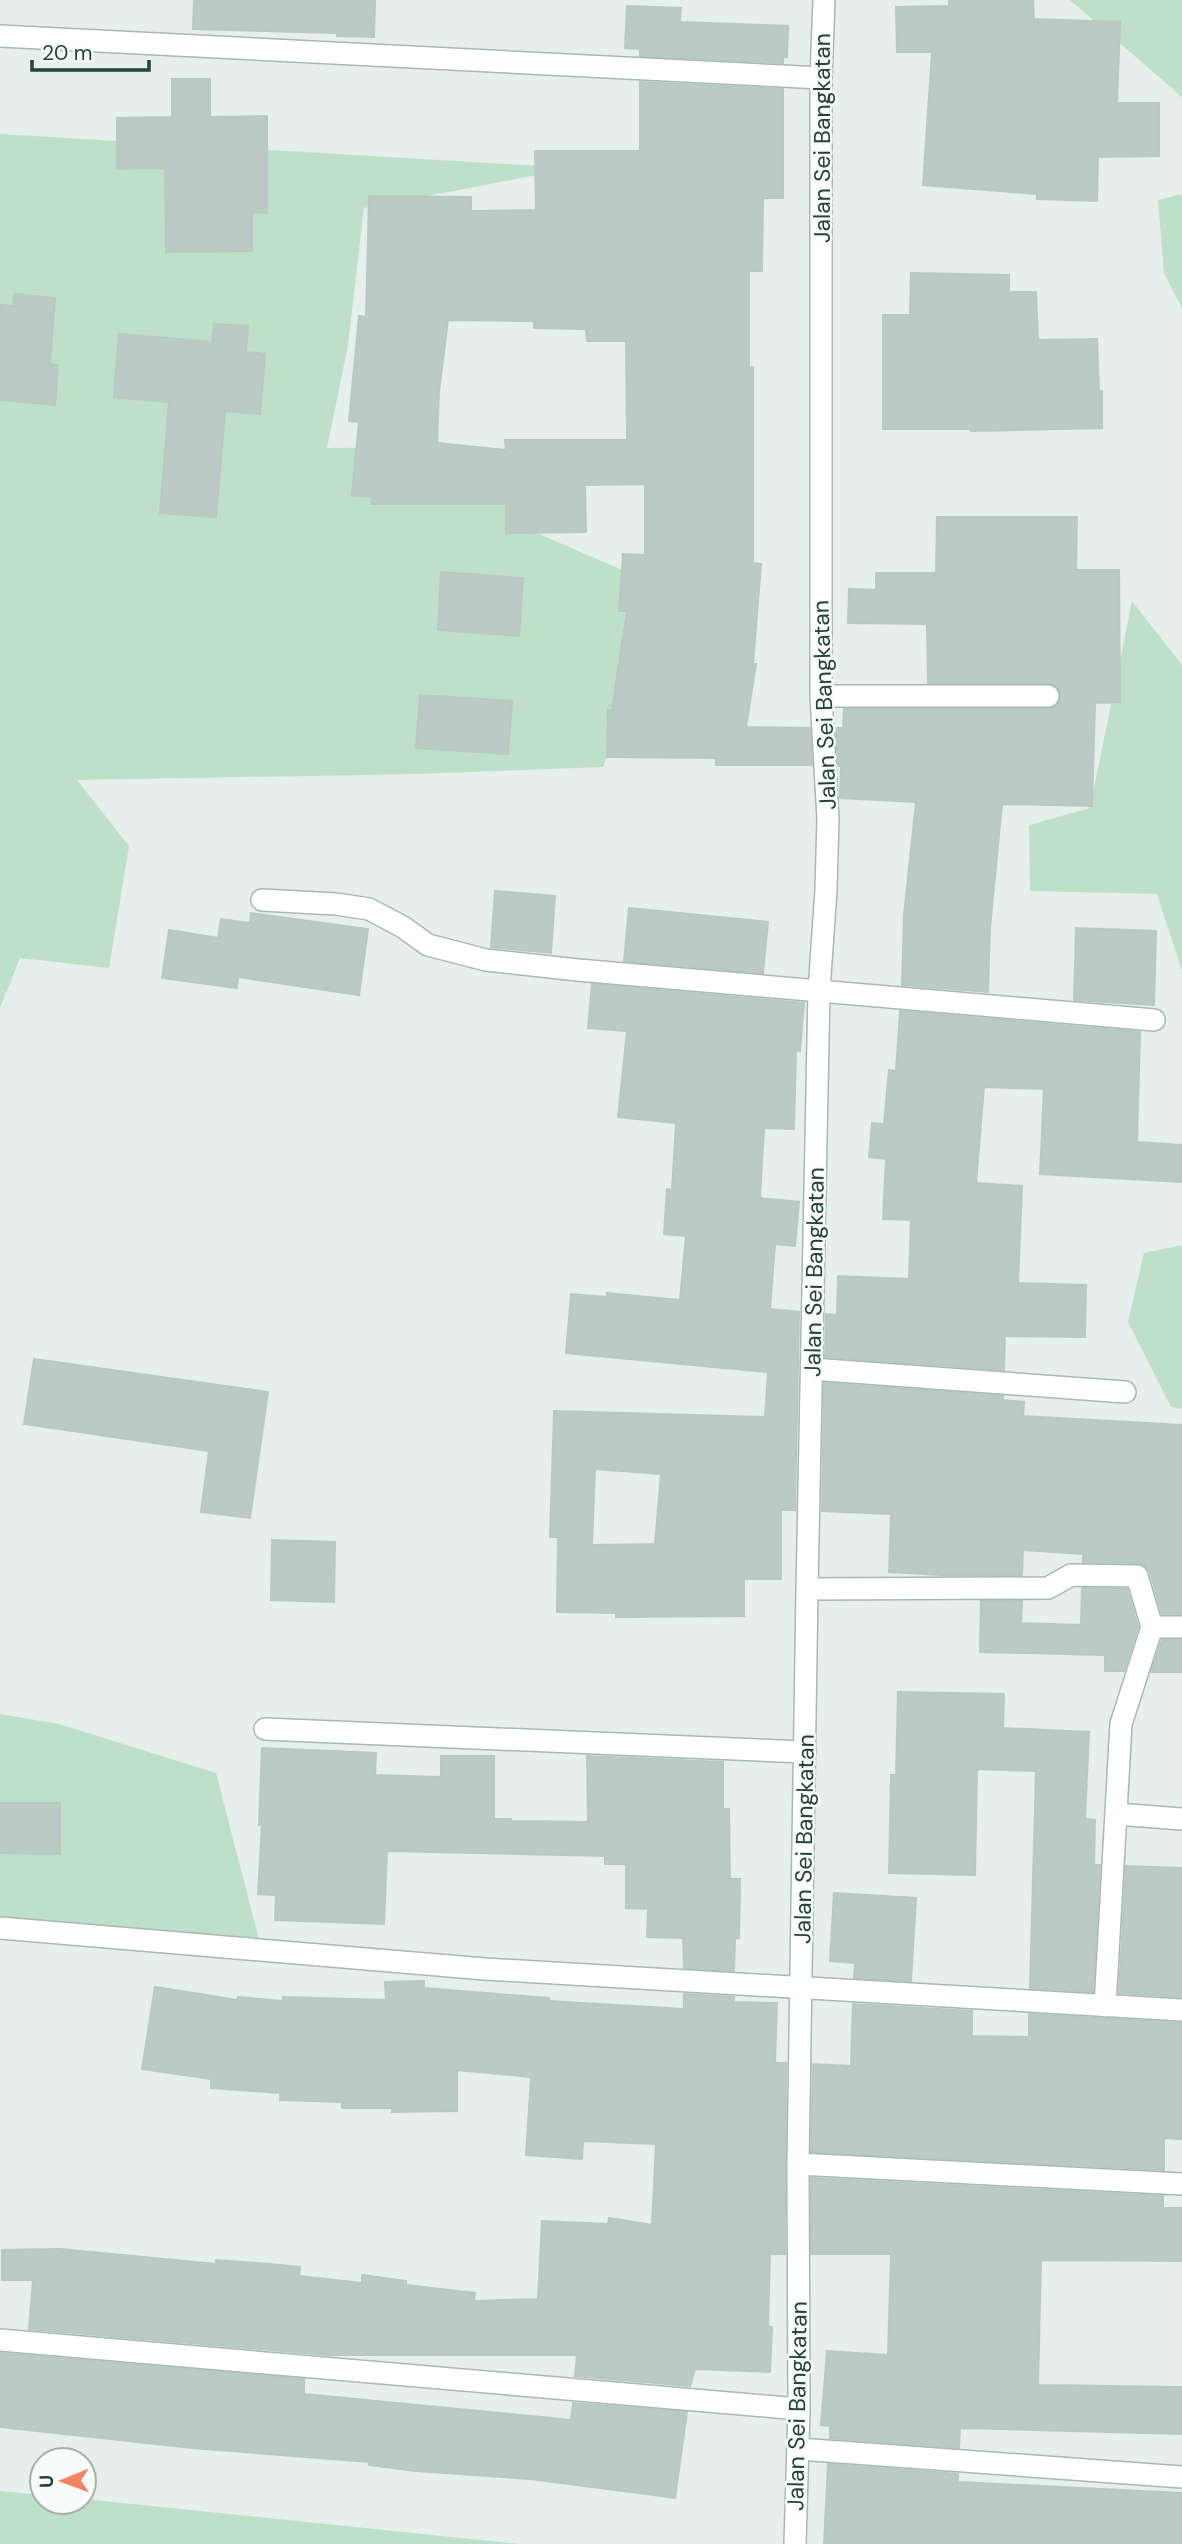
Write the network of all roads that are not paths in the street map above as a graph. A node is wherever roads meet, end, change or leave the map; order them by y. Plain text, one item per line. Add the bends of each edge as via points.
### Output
1 (824, 0) edge
2 (0, 36) edge
3 (821, 78) junction
4 (821, 696) junction
5 (1048, 696) dead end
6 (262, 900) dead end
7 (818, 990) junction
8 (1154, 1020) dead end
9 (812, 1369) junction
10 (1125, 1392) dead end
11 (807, 1589) junction
12 (1152, 1627) junction
13 (1182, 1627) edge
14 (265, 1730) dead end
15 (805, 1752) junction
16 (1116, 1814) junction
17 (1182, 1819) edge
18 (0, 1928) edge
19 (802, 1989) junction
20 (1105, 2006) junction
21 (1182, 2010) edge
22 (798, 2164) junction
23 (1182, 2184) edge
24 (0, 2340) edge
25 (799, 2409) junction
26 (799, 2449) junction
27 (1182, 2477) edge
28 (795, 2544) edge

1 - 3 street, Jalan Sei Bangkatan
2 - 3 street
3 - 4 street, Jalan Sei Bangkatan
4 - 5 street
4 - 7 street, Jalan Sei Bangkatan via 828,819
6 - 7 street via 369,909 428,945 486,960
7 - 8 street
7 - 9 street, Jalan Sei Bangkatan
9 - 10 street
9 - 11 street, Jalan Sei Bangkatan
11 - 12 street via 1048,1588 1071,1575 1137,1576
11 - 15 street, Jalan Sei Bangkatan
12 - 13 street
12 - 16 street via 1121,1724
14 - 15 street
15 - 19 street, Jalan Sei Bangkatan
16 - 17 street
16 - 20 street
18 - 19 street via 471,1968
19 - 20 street
19 - 22 street, Jalan Sei Bangkatan
20 - 21 street
22 - 23 street
22 - 25 street, Jalan Sei Bangkatan
24 - 25 street
25 - 26 street, Jalan Sei Bangkatan
26 - 27 street
26 - 28 street, Jalan Sei Bangkatan

